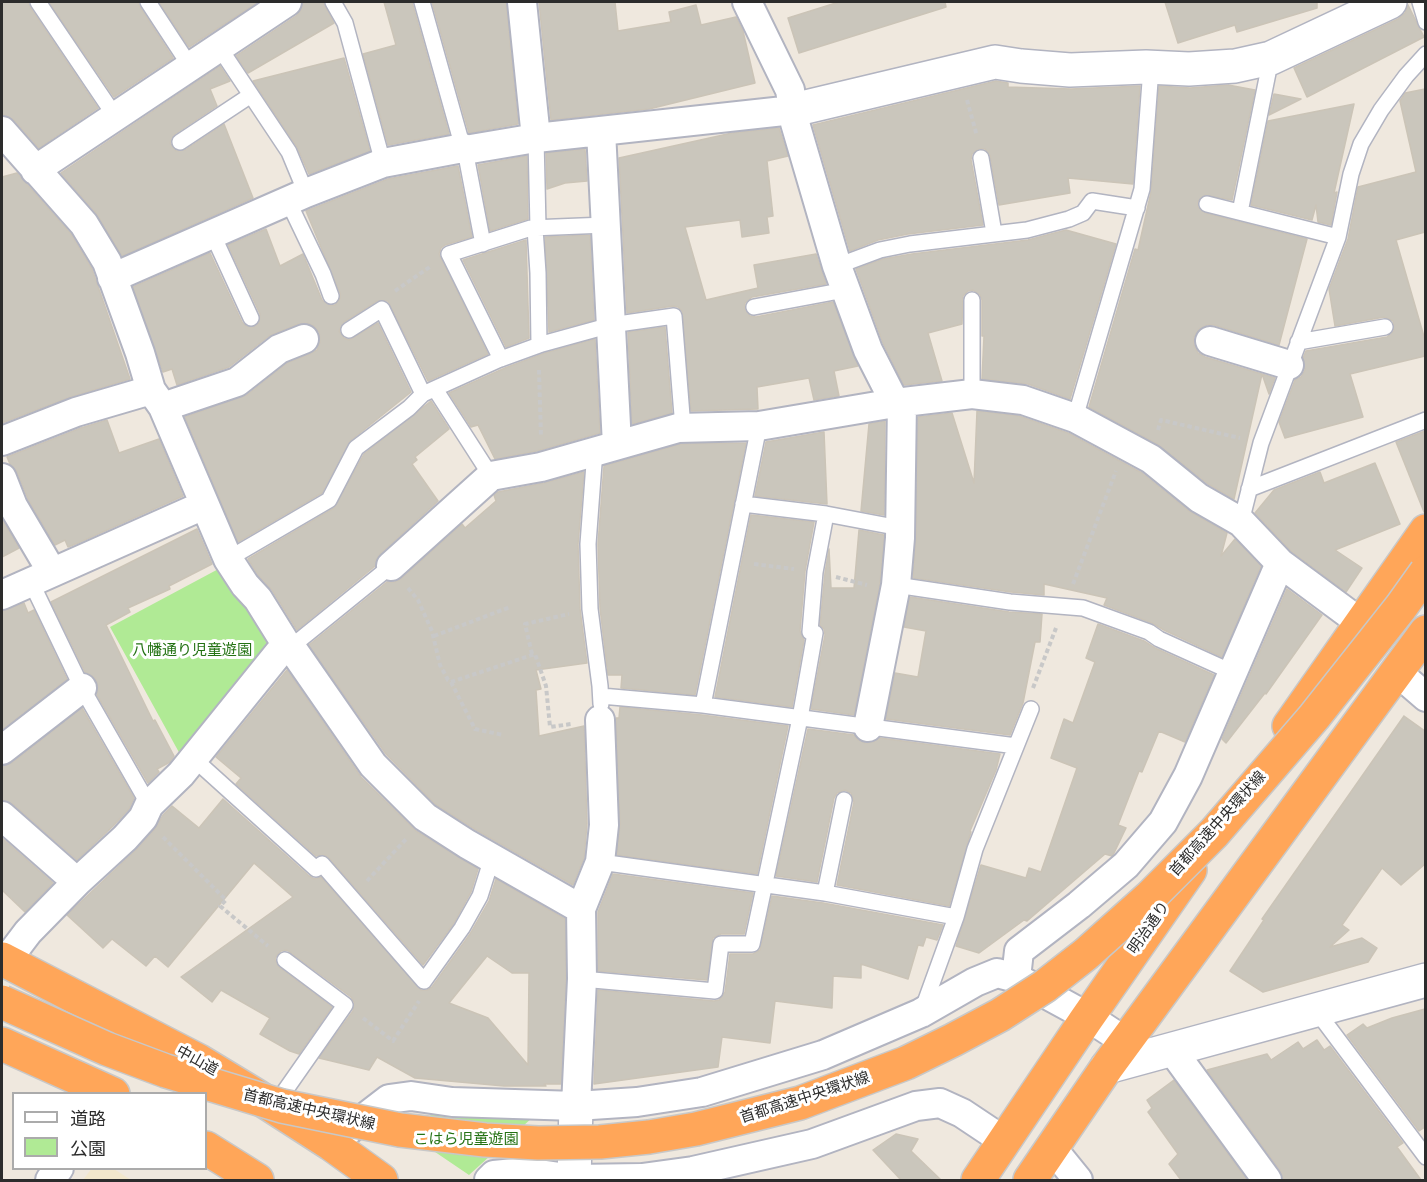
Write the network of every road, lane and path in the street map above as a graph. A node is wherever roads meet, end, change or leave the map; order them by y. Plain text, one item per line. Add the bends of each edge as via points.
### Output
1 (38, 2) edge
2 (148, 2) edge
3 (287, 2) edge
4 (333, 2) edge
5 (422, 2) edge
6 (522, 2) edge
7 (747, 2) edge
8 (1390, 2) edge
9 (1420, 2) edge
10 (1425, 22) edge
11 (219, 47) junction
12 (1425, 54) edge
13 (1271, 58) junction
14 (190, 66) junction
15 (1151, 68) junction
16 (960, 70) junction
17 (251, 95) junction
18 (794, 110) junction
19 (115, 116) junction
20 (2, 131) edge
21 (601, 131) junction
22 (536, 138) junction
23 (180, 142) dead end
24 (464, 149) junction
25 (981, 158) joint
26 (19, 162) edge
27 (383, 163) junction
28 (297, 197) junction
29 (1207, 204) dead end
30 (1137, 208) junction
31 (1240, 212) junction
32 (606, 225) junction
33 (537, 228) junction
34 (994, 233) junction
35 (213, 235) junction
36 (1338, 237) junction
37 (483, 244) junction
38 (449, 254) junction
39 (112, 278) junction
40 (841, 278) junction
41 (331, 296) dead end
42 (972, 300) dead end
43 (754, 307) dead end
44 (382, 309) junction
45 (251, 318) dead end
46 (611, 325) junction
47 (1386, 327) dead end
48 (349, 330) dead end
49 (304, 339) dead end
50 (1210, 341) dead end
51 (539, 345) junction
52 (1294, 354) junction
53 (501, 358) junction
54 (429, 391) junction
55 (972, 394) junction
56 (157, 399) junction
57 (898, 403) junction
58 (1075, 418) junction
59 (1425, 420) edge
60 (759, 426) junction
61 (683, 428) junction
62 (2, 441) edge
63 (1261, 443) junction
64 (1126, 445) junction
65 (606, 448) junction
66 (1151, 459) junction
67 (541, 466) junction
68 (491, 476) junction
69 (2, 478) edge
70 (1249, 489) junction
71 (743, 504) junction
72 (204, 506) junction
73 (826, 514) junction
74 (1241, 522) junction
75 (900, 528) junction
76 (1425, 531) edge
77 (228, 559) junction
78 (1280, 563) junction
79 (391, 566) junction
80 (1425, 572) edge
81 (41, 577) junction
82 (896, 585) junction
83 (1425, 585) edge
84 (2, 595) edge
85 (1065, 606) junction
86 (510, 607) dead end
87 (590, 609) junction
88 (1361, 623) junction
89 (1425, 632) edge
90 (434, 636) junction
91 (289, 646) junction
92 (532, 654) junction
93 (1232, 672) junction
94 (1397, 672) junction
95 (451, 682) junction
96 (82, 688) junction
97 (1425, 698) edge
98 (703, 705) junction
99 (601, 708) junction
100 (1031, 710) joint
101 (800, 718) junction
102 (868, 727) junction
103 (503, 735) dead end
104 (1016, 746) junction
105 (2, 750) edge
106 (194, 758) junction
107 (844, 800) dead end
108 (146, 812) junction
109 (2, 816) edge
110 (425, 818) junction
111 (492, 858) junction
112 (600, 862) junction
113 (77, 882) junction
114 (764, 884) junction
115 (825, 893) junction
116 (351, 899) junction
117 (581, 909) junction
118 (956, 917) junction
119 (4, 960) edge
120 (285, 960) joint
121 (1016, 978) junction
122 (582, 979) junction
123 (1425, 980) edge
124 (424, 981) junction
125 (2, 1002) edge
126 (345, 1005) junction
127 (1315, 1009) junction
128 (2, 1010) edge
129 (921, 1013) junction
130 (1088, 1017) junction
131 (2, 1044) edge
132 (1172, 1050) junction
133 (823, 1055) junction
134 (1116, 1055) junction
135 (109, 1092) edge
136 (203, 1092) edge
137 (207, 1093) edge
138 (576, 1106) junction
139 (274, 1108) junction
140 (864, 1123) junction
141 (1004, 1142) junction
142 (331, 1144) junction
143 (1052, 1148) junction
144 (207, 1149) edge
145 (1425, 1157) edge
146 (574, 1179) junction
147 (257, 1180) edge
148 (381, 1180) edge
149 (489, 1180) edge
150 (978, 1180) edge
151 (1030, 1180) edge
152 (1078, 1180) edge
153 (1267, 1180) edge

1 - 19 lane
2 - 14 lane
3 - 11 street
4 - 27 lane via 345,23
5 - 24 lane
6 - 22 street
7 - 18 street via 790,90
8 - 13 street
9 - 10 lane
11 - 14 street
11 - 17 lane
12 - 36 lane via 1381,110 1361,144
13 - 15 street via 1235,66
13 - 31 lane
14 - 19 street
15 - 16 street via 1070,70 995,62
15 - 30 lane via 1142,189
16 - 18 street
16 - 25 path
17 - 23 lane
17 - 28 lane via 289,152
18 - 21 street
18 - 40 street
19 - 26 street
20 - 26 street
21 - 22 street
21 - 32 street
22 - 24 street
22 - 33 lane
24 - 27 street
24 - 37 lane
25 - 34 lane
26 - 39 street via 84,224
27 - 28 street
28 - 35 street
28 - 41 lane
29 - 31 lane
30 - 34 lane via 1092,201 1083,213 1069,219 1027,230
30 - 58 lane
31 - 36 lane
32 - 33 lane
32 - 46 street
33 - 37 lane
33 - 51 lane
34 - 40 lane via 880,250
35 - 39 street
35 - 45 lane
36 - 52 lane
37 - 38 lane
38 - 44 path via 381,303
38 - 53 lane
39 - 56 street
40 - 43 lane
40 - 57 street via 868,350
42 - 55 lane
44 - 48 lane
44 - 54 lane
46 - 51 lane
46 - 61 lane via 674,316
46 - 65 street
47 - 52 lane
49 - 56 street via 279,349 237,382
50 - 52 street
51 - 53 lane
51 - 67 path
52 - 63 lane
53 - 54 lane
54 - 68 lane
54 - 77 lane via 356,448 329,500
55 - 57 street
55 - 58 street via 1023,400
56 - 62 street via 76,412
56 - 72 street
57 - 60 street
57 - 75 street
58 - 64 street
59 - 70 lane
60 - 61 street
60 - 71 lane
61 - 65 street
63 - 66 path via 1161,420
63 - 70 lane
64 - 66 street
64 - 85 path
65 - 67 street
65 - 87 lane via 588,544
66 - 74 street via 1199,498
67 - 68 street
68 - 79 street
69 - 81 street
70 - 74 lane
71 - 73 lane
71 - 98 lane
72 - 77 street
72 - 81 street
73 - 75 lane
73 - 101 lane via 815,572 810,632 815,633
74 - 78 street
75 - 82 street
76 - 88 highway, 明治通り
77 - 91 street
78 - 88 street
78 - 93 street
79 - 90 path via 418,600
79 - 91 lane
80 - 125 highway, 首都高速中央環状線, bridge via 1314,717 1214,833 1086,954 1045,986 953,1040 906,1063 800,1103 696,1129 600,1142 485,1140 400,1130 282,1106 166,1071
81 - 84 street
81 - 96 lane
82 - 85 lane
82 - 102 street
83 - 137 highway, 首都高速中央環状線 via 1318,723 1217,841 1156,903 1050,992 957,1048 859,1091 792,1114 698,1138 600,1150 538,1151 401,1139
85 - 93 lane via 1083,608 1149,632
85 - 100 path via 1028,703
86 - 90 path
87 - 92 path via 525,624
87 - 99 lane
88 - 130 highway, 明治通り
89 - 94 highway
90 - 95 path via 440,665
91 - 106 street
91 - 110 street via 373,765
92 - 95 path
92 - 99 path via 546,686 550,727
93 - 121 street via 1188,776 1163,822 1126,865 1019,951
94 - 97 street
94 - 134 highway
95 - 103 path via 475,729
96 - 105 street
96 - 108 lane
98 - 99 lane
98 - 101 lane
99 - 112 street via 604,825
100 - 104 lane
101 - 102 lane
101 - 114 lane
102 - 104 lane
104 - 118 lane via 975,849
106 - 108 street
106 - 116 lane via 316,869 322,864
107 - 115 lane
108 - 113 street via 125,838
108 - 120 path via 226,900 220,906
109 - 113 street
110 - 111 street
110 - 116 path
111 - 117 street
111 - 124 lane via 480,896
112 - 114 lane
112 - 117 street
113 - 119 street
114 - 115 lane
114 - 122 lane via 752,944 721,944 715,991
115 - 118 lane
116 - 124 lane
117 - 122 street
118 - 129 lane
119 - 139 highway, 中山道 via 199,1061
120 - 126 lane
121 - 129 street via 997,973
121 - 130 street
122 - 138 street
123 - 127 street
124 - 126 path via 426,988 393,1041
126 - 139 lane
127 - 132 street
127 - 145 lane
128 - 136 highway, 首都高速中央環状線 via 104,1056
129 - 133 street
130 - 134 street
130 - 141 highway, 明治通り
131 - 135 highway
132 - 134 street
132 - 153 street
133 - 138 street via 702,1092
133 - 140 street
134 - 143 highway
138 - 142 street via 452,1102 411,1096 389,1099
138 - 146 street
139 - 142 highway, 中山道
140 - 141 street via 916,1106 940,1103
140 - 146 street via 812,1144 693,1171 642,1178
141 - 150 highway, 明治通り
142 - 148 highway, 中山道
143 - 151 highway
143 - 152 street
144 - 147 highway
146 - 149 street via 525,1172 494,1175

